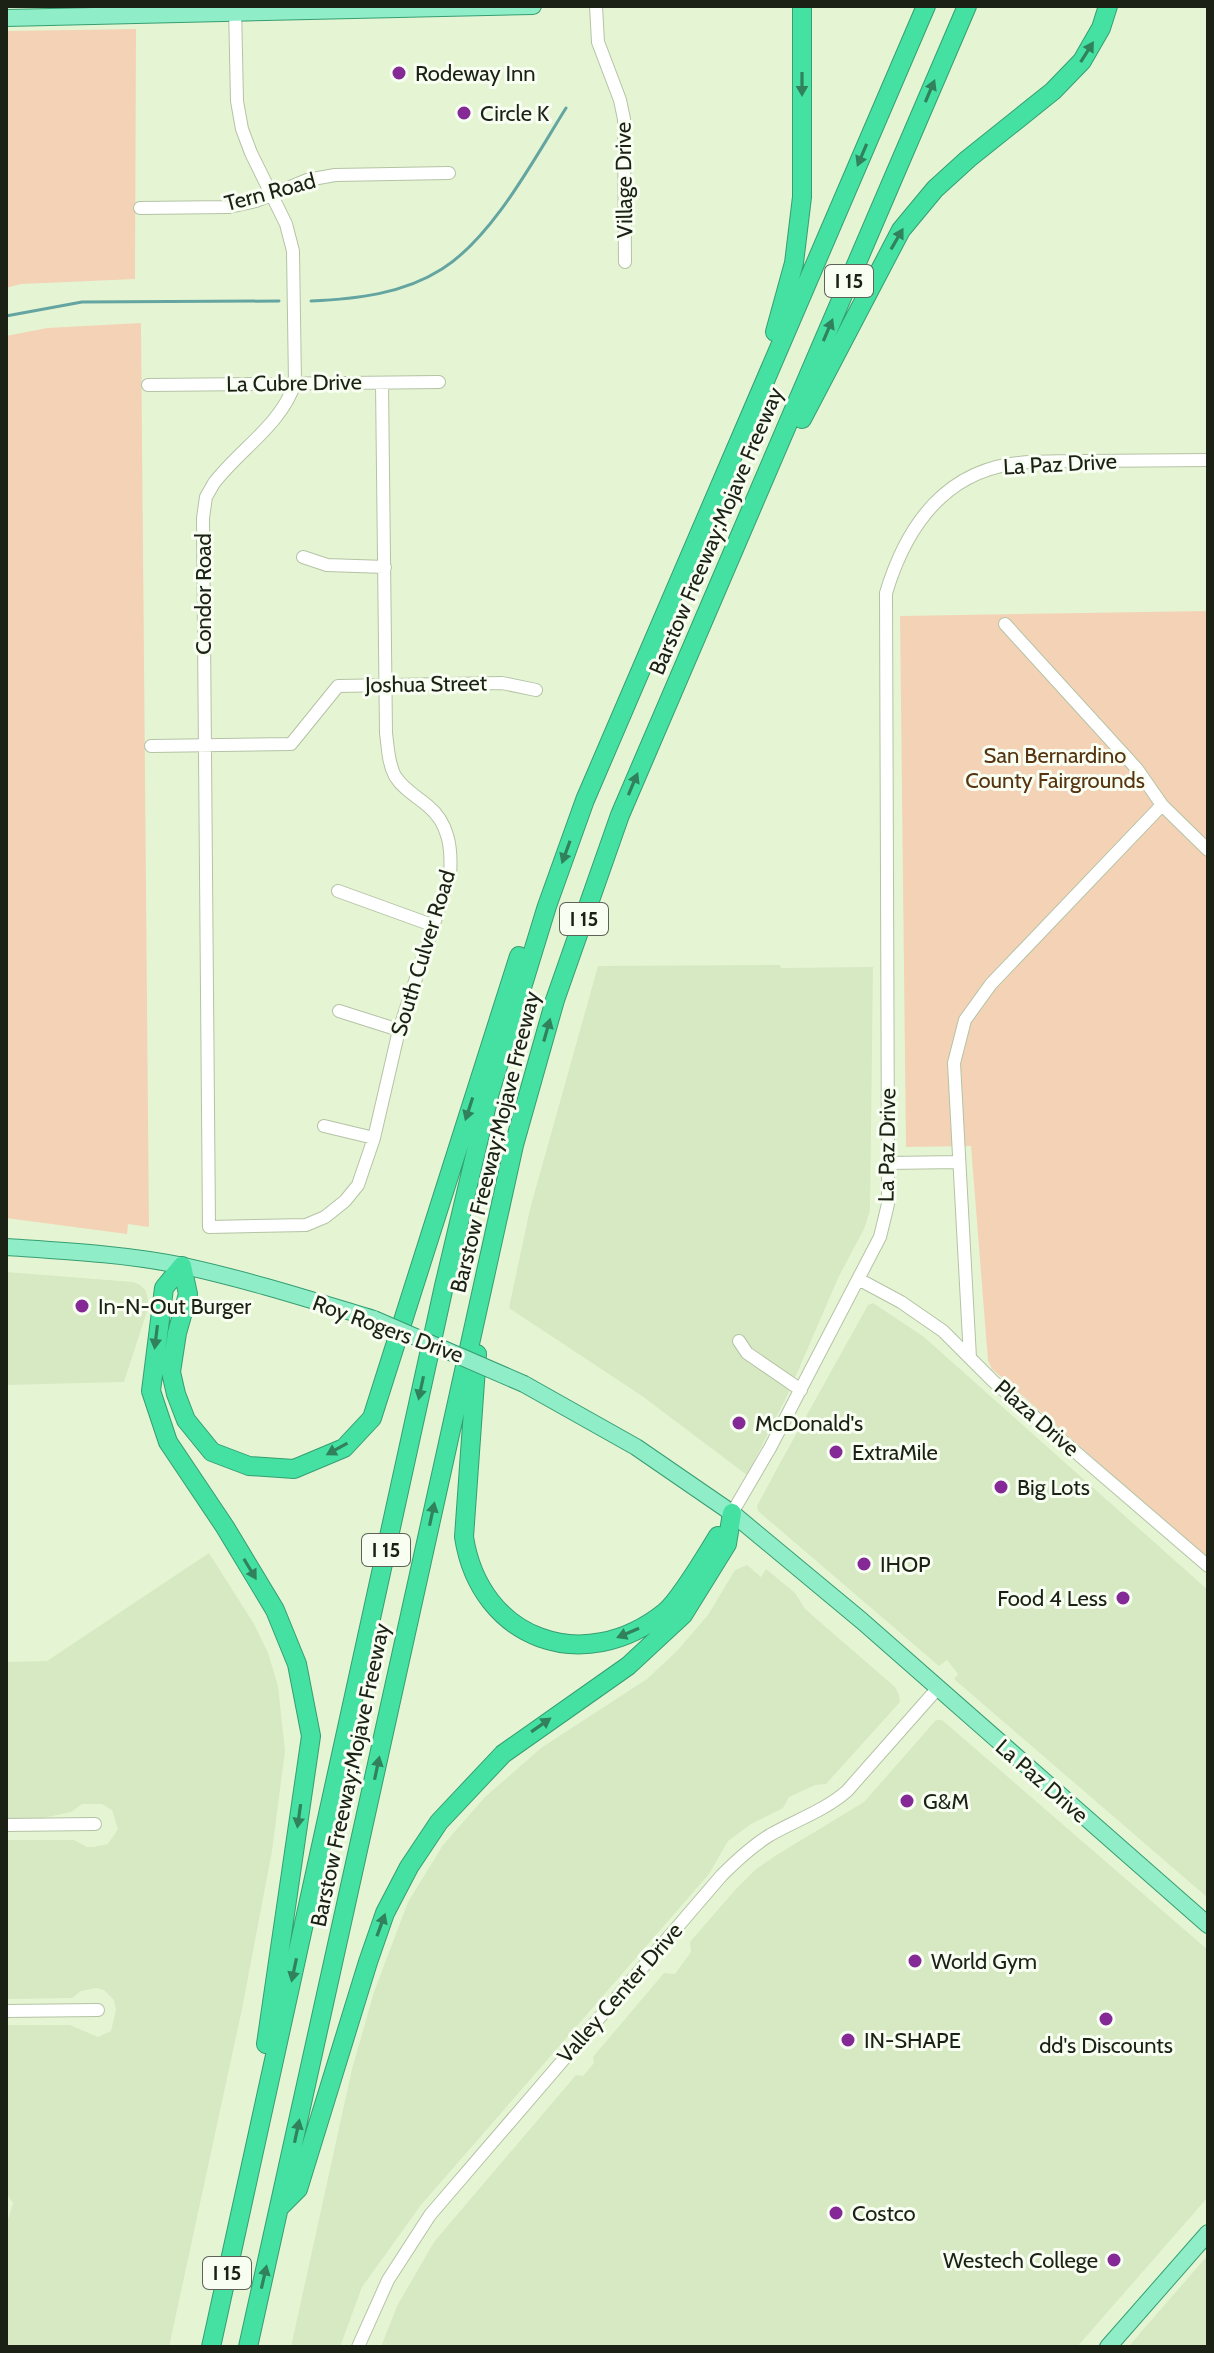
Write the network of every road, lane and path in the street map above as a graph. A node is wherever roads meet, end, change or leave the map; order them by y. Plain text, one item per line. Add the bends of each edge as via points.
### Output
1 (533, 6) edge
2 (596, 6) edge
3 (802, 6) edge
4 (926, 6) edge
5 (967, 6) edge
6 (1108, 6) edge
7 (235, 9) edge
8 (16, 14) edge
9 (449, 173) dead end
10 (273, 194) junction
11 (140, 208) dead end
12 (625, 262) dead end
13 (439, 382) dead end
14 (295, 383) junction
15 (382, 383) junction
16 (148, 385) dead end
17 (759, 393) junction
18 (1208, 460) edge
19 (731, 556) junction
20 (303, 557) dead end
21 (385, 567) junction
22 (1005, 624) dead end
23 (386, 684) junction
24 (536, 690) dead end
25 (151, 746) dead end
26 (203, 747) junction
27 (1162, 805) junction
28 (1208, 850) edge
29 (338, 891) dead end
30 (547, 906) junction
31 (432, 925) junction
32 (339, 1011) dead end
33 (399, 1030) junction
34 (324, 1126) dead end
35 (374, 1138) junction
36 (959, 1162) junction
37 (888, 1163) junction
38 (209, 1227) joint
39 (6, 1247) edge
40 (182, 1266) junction
41 (860, 1280) junction
42 (480, 1295) junction
43 (739, 1341) dead end
44 (970, 1358) junction
45 (801, 1390) junction
46 (732, 1513) junction
47 (1208, 1566) edge
48 (937, 1689) junction
49 (95, 1824) dead end
50 (6, 1825) edge
51 (1208, 1925) edge
52 (98, 2010) dead end
53 (6, 2011) edge
54 (243, 2198) junction
55 (280, 2207) junction
56 (1208, 2233) edge
57 (211, 2347) edge
58 (248, 2347) edge
59 (358, 2347) edge
60 (1108, 2347) edge

1 - 7 main road
2 - 12 street, Village Drive via 598,42 624,119
3 -> 17 highway via 799,230
4 -> 17 highway, Barstow Freeway;Mojave Freeway / I 15
19 -> 5 highway, Barstow Freeway;Mojave Freeway / I 15
19 -> 6 highway via 901,230 935,189 1082,61
7 - 8 main road
7 - 10 street, Condor Road via 242,129
9 - 10 street, Tern Road via 335,175
10 - 11 street, Tern Road via 229,207
10 - 14 street, Condor Road via 293,251
13 - 15 street, La Cubre Drive
14 - 15 street, La Cubre Drive
14 - 16 street, La Cubre Drive
14 - 26 street, Condor Road via 280,414 223,471 206,497
15 - 21 street, South Culver Road
17 -> 30 highway, Barstow Freeway;Mojave Freeway / I 15 via 585,800
18 - 37 street, La Paz Drive via 1033,462 989,469 932,504 896,559 886,593
42 -> 19 highway, Barstow Freeway;Mojave Freeway / I 15 via 514,1145 555,1000 620,815
20 - 21 street via 327,565
21 - 23 street, South Culver Road
22 - 27 street via 1137,769
23 - 24 street, Joshua Street via 502,683
23 - 26 street, Joshua Street via 338,686 291,744
23 - 31 street, South Culver Road via 390,765 407,790 437,815 452,851 450,875
25 - 26 street, Joshua Street
26 - 38 street, Condor Road
27 - 28 street
27 - 36 street via 991,984 965,1020 954,1063
29 - 31 street
30 -> 40 highway via 520,953 372,1418 344,1448 294,1469 249,1466 212,1452 186,1420 171,1372 188,1294
30 -> 54 highway, Barstow Freeway;Mojave Freeway / I 15 via 490,1092 444,1286
31 - 33 street, South Culver Road
32 - 33 street
33 - 35 street, South Culver Road
34 - 35 street
35 - 38 street, South Culver Road via 358,1185 325,1217 306,1225
36 - 37 street
36 - 44 street
37 - 41 street, La Paz Drive via 885,1221
39 - 40 main road, Roy Rogers Drive
40 - 46 main road, Roy Rogers Drive, bridge via 374,1319 524,1384 636,1447
40 -> 54 highway via 164,1288 151,1391 168,1442 275,1610 297,1664 311,1736
41 - 44 street, Plaza Drive via 928,1320
41 - 45 street, La Paz Drive
46 -> 42 highway via 667,1610 631,1633 600,1643 568,1645 545,1640 512,1622 482,1592 468,1563 464,1537
55 -> 42 highway, Barstow Freeway;Mojave Freeway / I 15
43 - 45 street via 747,1353
44 - 47 street, Plaza Drive
45 - 46 street, La Paz Drive
46 - 48 main road, La Paz Drive
55 -> 46 highway via 298,2189 368,1962 409,1867 439,1822 503,1754 628,1666 683,1615 727,1544
48 - 51 main road, La Paz Drive
48 - 59 street, Valley Center Drive via 847,1791 758,1843 722,1875 430,2215 388,2280
49 - 50 street
52 - 53 street
54 - 57 highway, Barstow Freeway;Mojave Freeway / I 15
58 -> 55 highway, Barstow Freeway;Mojave Freeway / I 15
56 - 60 main road

